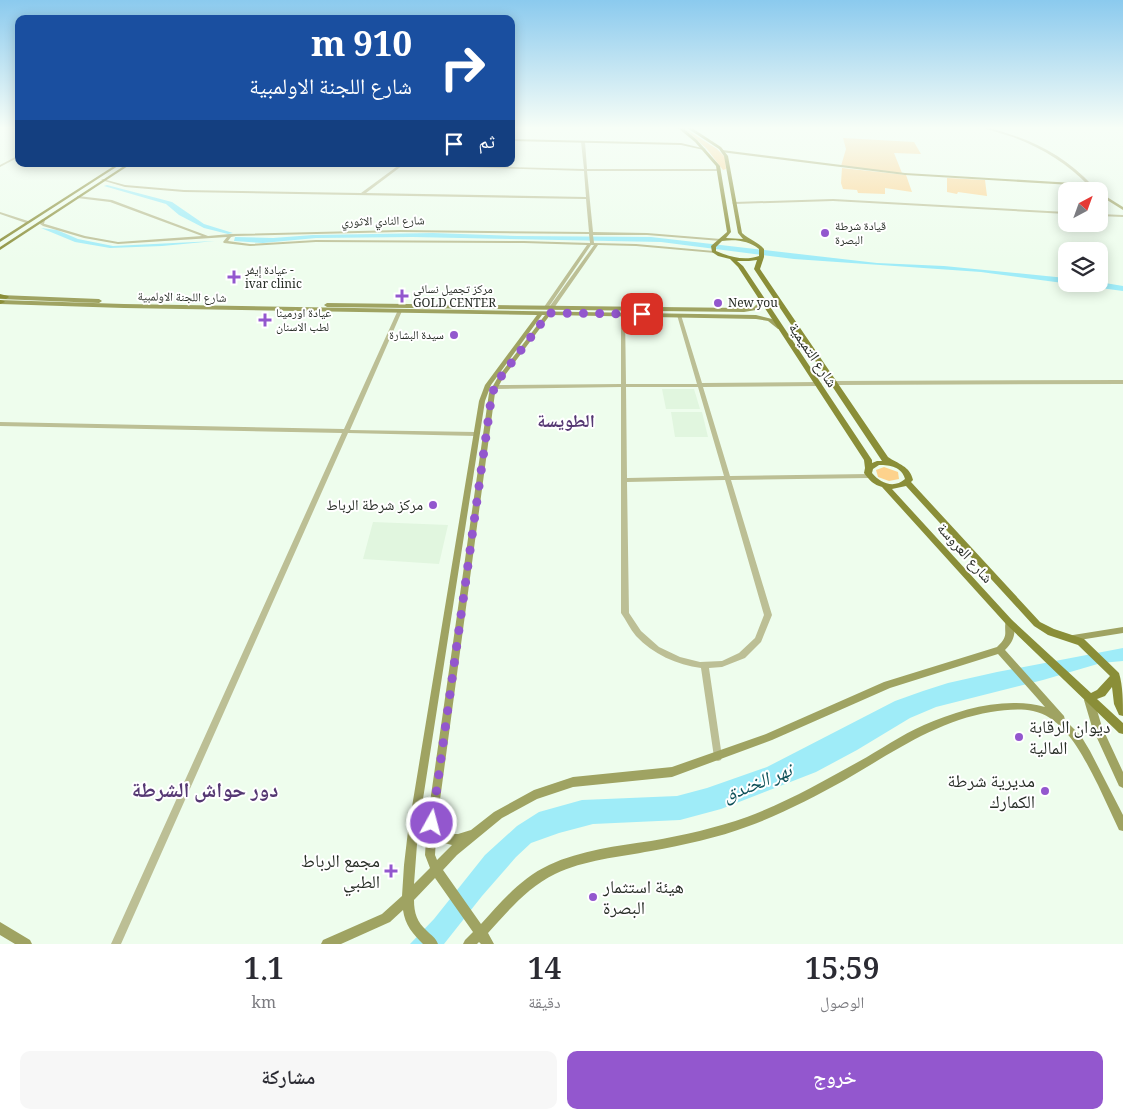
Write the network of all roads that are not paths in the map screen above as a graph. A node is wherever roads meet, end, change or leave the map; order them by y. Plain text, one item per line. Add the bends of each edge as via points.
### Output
1 (106, 172) edge
2 (116, 172) edge
3 (388, 172) edge
4 (391, 172) edge
5 (585, 172) edge
6 (719, 172) edge
7 (729, 172) edge
8 (890, 172) edge
9 (1070, 172) edge
10 (1076, 172) edge
11 (104, 180) junction
12 (721, 181) junction
13 (730, 182) junction
14 (1082, 182) edge
15 (1087, 182) edge
16 (1058, 183) edge
17 (359, 194) junction
18 (78, 197) junction
19 (588, 198) junction
20 (1108, 200) edge
21 (734, 203) junction
22 (1123, 210) edge
23 (0, 212) edge
24 (1058, 213) edge
25 (1108, 215) edge
26 (1123, 216) edge
27 (43, 220) junction
28 (27, 222) junction
29 (48, 226) junction
30 (31, 229) junction
31 (592, 234) junction
32 (230, 235) junction
33 (211, 238) junction
34 (0, 241) edge
35 (719, 241) junction
36 (748, 241) junction
37 (593, 244) junction
38 (0, 249) edge
39 (713, 251) junction
40 (761, 254) junction
41 (732, 259) junction
42 (561, 285) junction
43 (567, 286) junction
44 (1, 299) edge
45 (761, 300) junction
46 (426, 308) junction
47 (547, 310) junction
48 (744, 310) junction
49 (400, 311) junction
50 (623, 314) junction
51 (679, 315) junction
52 (747, 316) junction
53 (780, 328) junction
54 (496, 378) junction
55 (1123, 382) edge
56 (834, 383) junction
57 (819, 384) junction
58 (700, 385) junction
59 (624, 386) junction
60 (494, 387) junction
61 (0, 424) edge
62 (346, 431) junction
63 (476, 434) junction
64 (472, 458) junction
65 (483, 459) junction
66 (894, 464) junction
67 (869, 468) junction
68 (869, 476) junction
69 (728, 478) junction
70 (624, 480) junction
71 (907, 483) junction
72 (885, 486) junction
73 (1009, 622) junction
74 (1123, 630) edge
75 (1073, 638) junction
76 (1000, 650) junction
77 (704, 665) junction
78 (1120, 676) edge
79 (1089, 698) junction
80 (1123, 712) edge
81 (1123, 730) edge
82 (1078, 739) junction
83 (718, 756) junction
84 (1123, 783) edge
85 (432, 823) junction
86 (1123, 826) edge
87 (475, 833) junction
88 (436, 870) junction
89 (408, 898) junction
90 (0, 928) edge
91 (480, 934) junction
92 (26, 944) edge
93 (116, 944) edge
94 (327, 944) edge
95 (432, 944) edge
96 (468, 944) edge
97 (488, 944) edge

1 - 28 main road
2 - 11 main road
3 - 17 street
4 - 17 street
5 - 19 street
6 - 12 main road
7 - 13 main road
8 - 16 main road
9 - 14 street
10 - 15 street
11 - 17 street via 125,186 184,191
11 - 18 main road
12 - 13 main road
12 - 35 main road via 729,232
13 - 21 main road
17 - 19 street
18 - 27 main road
18 - 33 street via 111,201
19 - 31 street
20 - 22 main road
21 - 24 street via 833,200
21 - 36 main road via 741,237
23 - 28 street
25 - 26 street
27 - 29 street via 42,224
27 - 30 main road
28 - 34 main road
29 - 30 street
29 - 33 street, شارع النادي الاثوري via 118,243
30 - 38 main road
31 - 32 street, شارع النادي الاثوري via 400,231
31 - 35 street, شارع النادي الاثوري via 647,234
31 - 37 street
32 - 33 street, شارع النادي الاثوري
32 - 37 street via 225,242 250,245 399,240
35 - 36 main road
35 - 39 main road
36 - 40 main road
37 - 39 street
37 - 42 street
37 - 43 street
39 - 41 main road
40 - 41 main road via 745,260
40 - 56 main road, شارع التميمية via 757,269
41 - 45 main road, شارع التميمية
42 - 43 street
42 - 47 street
43 - 47 street
44 - 46 main road, شارع اللجنة الاولمبية
44 - 49 main road, شارع اللجنة الاولمبية via 108,306
45 - 48 main road via 760,306
45 - 53 main road, شارع التميمية
46 - 47 main road, شارع اللجنة الاولمبية
46 - 49 main road, شارع اللجنة الاولمبية
47 - 48 main road, شارع اللجنة الاولمبية
47 - 50 main road, شارع اللجنة الاولمبية
47 - 54 main road
48 - 52 main road
49 - 62 street
50 - 51 main road, شارع اللجنة الاولمبية
50 - 59 street
51 - 52 main road, شارع اللجنة الاولمبية
51 - 58 street
52 - 53 main road, شارع اللجنة الاولمبية via 767,319
53 - 57 main road, شارع التميمية
54 - 60 main road
54 - 63 main road via 484,394
55 - 56 street
56 - 66 main road, شارع التميمية via 885,459
57 - 58 street
57 - 67 main road, شارع التميمية via 868,460
58 - 59 street
58 - 69 street
59 - 60 street
59 - 70 street
60 - 65 main road
61 - 62 street
62 - 63 street
62 - 93 street
63 - 64 main road
64 - 65 main road
64 - 89 main road via 414,831
65 - 85 main road
66 - 67 main road via 877,463
66 - 71 main road, شارع التميمية via 908,474
67 - 68 main road
68 - 69 street
68 - 72 main road, شارع العروسة
69 - 70 street
69 - 77 street via 768,615 763,633 751,650 736,659
70 - 77 street via 625,613 639,635 656,648 674,658
71 - 72 main road via 898,487
71 - 75 main road, شارع العروسة via 1037,624
72 - 73 main road, شارع العروسة
73 - 76 main road via 1009,640
73 - 79 main road, شارع العروسة
74 - 75 main road
75 - 78 main road via 1087,646
76 - 82 main road
76 - 83 main road via 887,685
77 - 83 street
78 - 79 main road via 1101,693
78 - 80 main road
79 - 81 main road, شارع العروسة
79 - 84 main road via 1097,727
82 - 86 main road
82 - 91 main road via 1051,715 1026,706 982,711 944,721 820,788 747,822 682,840 602,854 559,866 522,889
83 - 87 main road via 672,772 573,782 549,789 498,814
85 - 87 main road via 443,837 452,841
85 - 88 main road via 430,855
87 - 88 main road
88 - 89 main road
88 - 91 main road
89 - 94 main road via 386,918
89 - 95 main road via 412,924
90 - 92 main road
91 - 96 main road
91 - 97 main road

